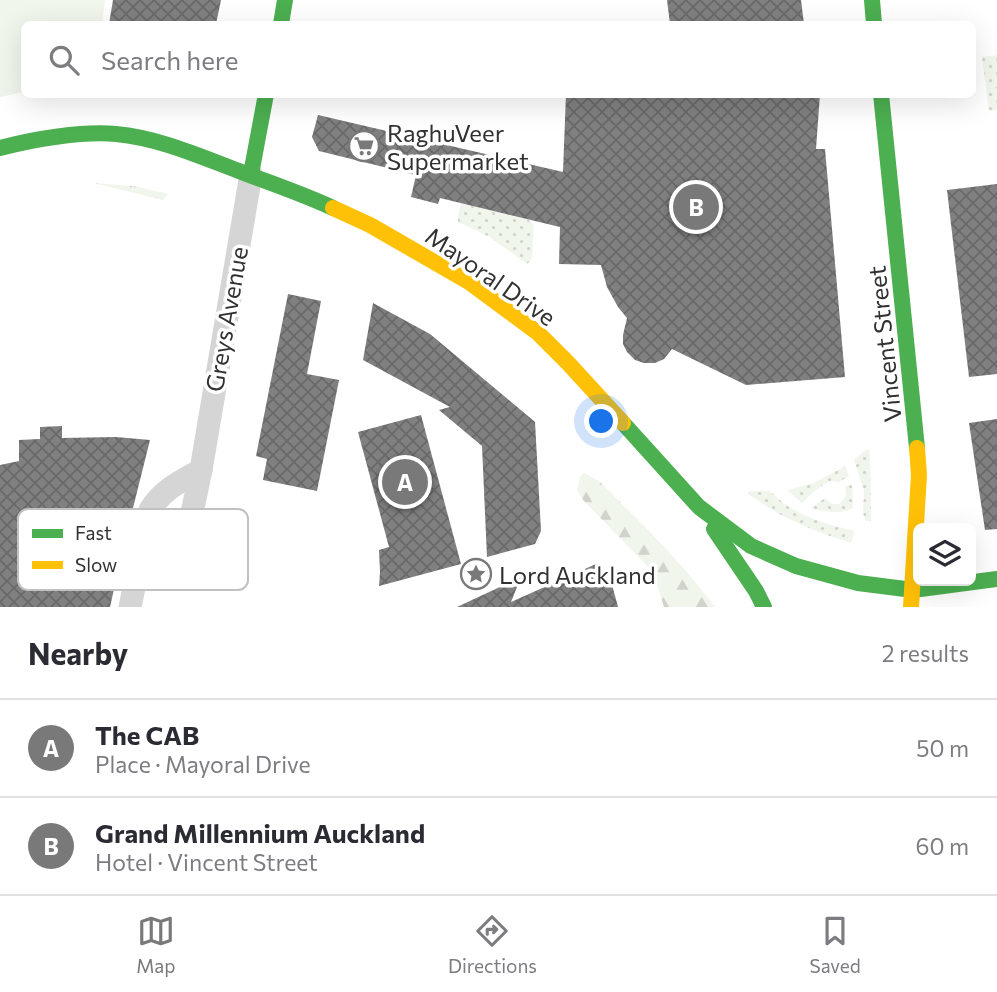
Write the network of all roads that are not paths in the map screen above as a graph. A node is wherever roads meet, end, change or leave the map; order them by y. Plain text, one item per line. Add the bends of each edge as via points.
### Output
1 (285, 0) edge
2 (872, 0) edge
3 (282, 21) edge
4 (874, 21) edge
5 (265, 98) edge
6 (881, 98) edge
7 (0, 148) edge
8 (251, 174) junction
9 (201, 470) junction
10 (699, 506) junction
11 (151, 509) edge
12 (193, 509) edge
13 (997, 579) edge
14 (913, 590) junction
15 (764, 607) edge
16 (911, 607) edge

1 - 3 main road
2 - 4 main road
5 - 8 main road, Greys Avenue
6 - 14 main road, Vincent Street via 919,475
7 - 8 main road, Mayoral Drive via 68,136 114,134 173,146
8 - 9 street, Greys Avenue
8 - 10 main road, Mayoral Drive via 406,244 506,309 568,363
9 - 11 street via 174,485
9 - 12 street, Greys Avenue
10 - 14 main road, Mayoral Drive via 751,546 796,566 858,583
10 - 15 main road
13 - 14 main road, Mayoral Drive
14 - 16 main road

